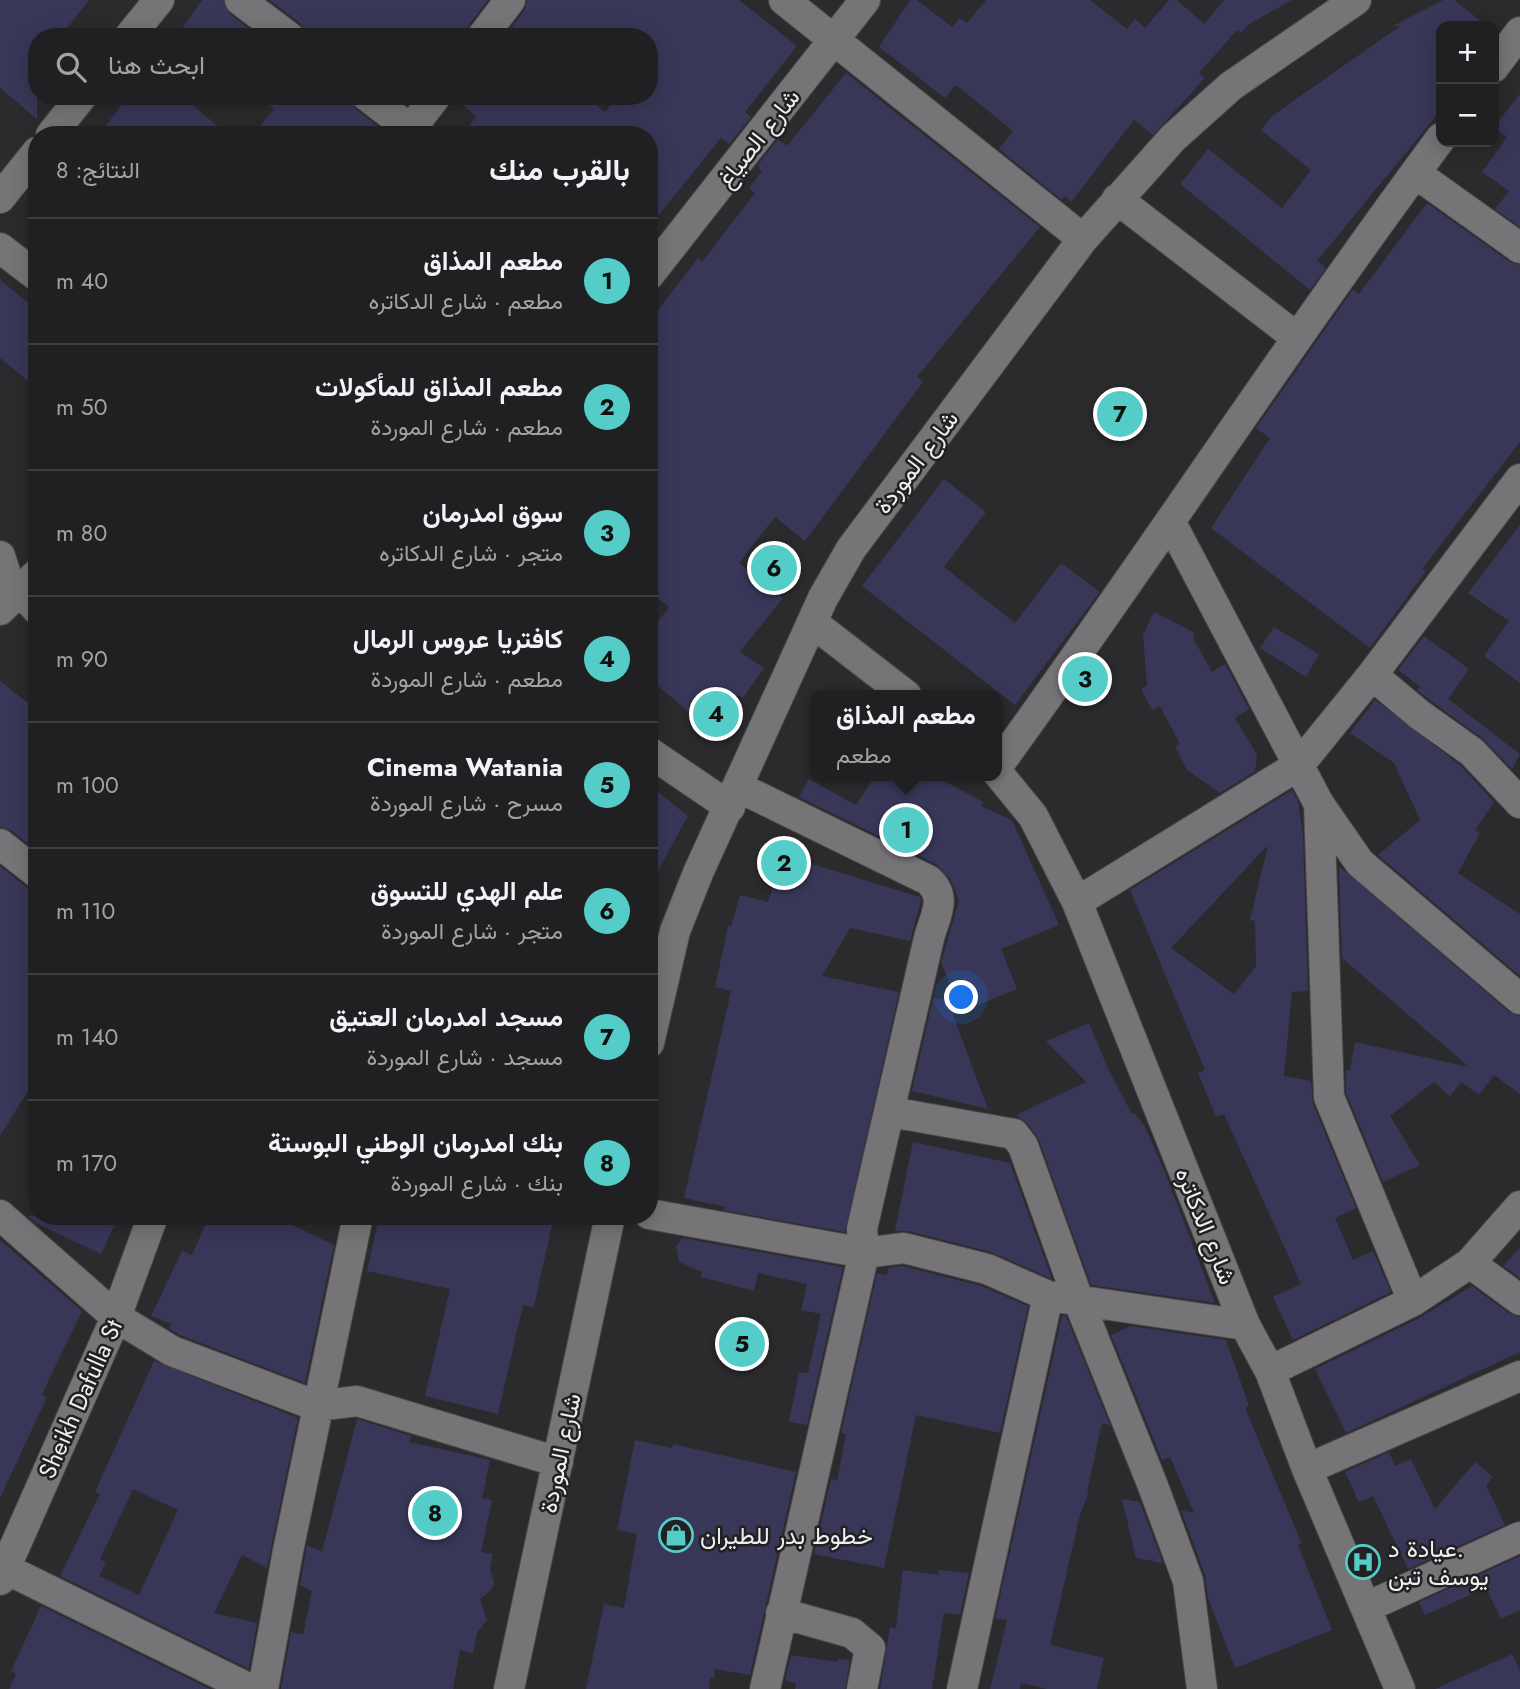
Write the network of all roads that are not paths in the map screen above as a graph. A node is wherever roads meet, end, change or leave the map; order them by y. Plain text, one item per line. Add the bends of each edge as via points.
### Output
1 (159, 0) edge
2 (240, 0) edge
3 (510, 0) edge
4 (784, 0) edge
5 (865, 0) edge
6 (1356, 0) edge
7 (136, 28) edge
8 (277, 28) edge
9 (489, 28) edge
10 (1520, 32) edge
11 (835, 41) junction
12 (1499, 60) edge
13 (75, 105) edge
14 (378, 105) edge
15 (430, 105) edge
16 (58, 126) edge
17 (403, 126) edge
18 (417, 126) edge
19 (1436, 145) edge
20 (28, 163) edge
21 (1415, 173) junction
22 (0, 198) edge
23 (1117, 199) junction
24 (1083, 240) junction
25 (0, 248) edge
26 (1520, 248) edge
27 (658, 264) edge
28 (28, 269) edge
29 (1296, 337) junction
30 (1517, 489) edge
31 (1171, 523) junction
32 (0, 556) edge
33 (23, 596) edge
34 (813, 623) junction
35 (1372, 675) junction
36 (900, 690) edge
37 (658, 757) edge
38 (1002, 759) edge
39 (1299, 765) junction
40 (1002, 778) edge
41 (1517, 792) edge
42 (734, 797) junction
43 (1319, 804) junction
44 (0, 844) edge
45 (28, 866) edge
46 (1077, 902) junction
47 (1520, 999) edge
48 (658, 1004) edge
49 (891, 1112) junction
50 (1520, 1206) edge
51 (0, 1215) edge
52 (658, 1216) edge
53 (150, 1225) edge
54 (356, 1225) edge
55 (608, 1225) edge
56 (864, 1252) junction
57 (1470, 1263) junction
58 (1048, 1296) junction
59 (1520, 1300) edge
60 (1413, 1301) junction
61 (1079, 1302) junction
62 (116, 1317) junction
63 (1245, 1325) junction
64 (1270, 1371) junction
65 (1520, 1376) edge
66 (317, 1406) junction
67 (558, 1462) junction
68 (1307, 1469) junction
69 (1520, 1537) edge
70 (3, 1574) edge
71 (1367, 1607) junction
72 (781, 1613) junction
73 (250, 1689) edge
74 (263, 1689) edge
75 (509, 1689) edge
76 (765, 1689) edge
77 (862, 1689) edge
78 (962, 1689) edge
79 (1202, 1689) edge
80 (1400, 1689) edge

1 - 7 street
2 - 8 street
3 - 9 street
4 - 11 street
5 - 11 street, شارع الصياغ
6 - 23 street, شارع الموردة via 1231,86 1172,138
10 - 12 street
11 - 24 street
11 - 27 street, شارع الصياغ
13 - 16 street
14 - 17 street
15 - 18 street
19 - 21 street
20 - 22 street
21 - 26 street
21 - 29 street
23 - 24 street, شارع الموردة
23 - 29 street
24 - 34 street, شارع الموردة via 851,549
25 - 28 street
29 - 31 street
30 - 35 street
31 - 38 street
31 - 39 street
32 - 33 street via 8,578
34 - 36 street
34 - 42 street, شارع الموردة
35 - 39 street
35 - 41 street
37 - 42 street
39 - 43 street
39 - 46 street
40 - 46 street, شارع الدكاتره via 1032,816
42 - 48 street, شارع الموردة via 675,931
42 - 49 street via 937,887 941,898
43 - 47 street via 1360,863
43 - 60 street via 1329,1097
44 - 45 street
46 - 63 street, شارع الدكاتره
49 - 56 street via 862,1229
49 - 61 street via 1014,1134 1023,1146
50 - 57 street
51 - 62 street
52 - 56 street
53 - 62 street, Sheikh Dafulla St
54 - 66 street
55 - 67 street, شارع الموردة
56 - 58 street via 904,1248 987,1269
56 - 72 street
57 - 59 street
57 - 60 street
58 - 61 street
58 - 78 street
60 - 64 street
61 - 63 street
61 - 79 street via 1188,1581
62 - 66 street via 172,1351
62 - 70 street, Sheikh Dafulla St
63 - 64 street, شارع الدكاتره
64 - 68 street, شارع الدكاتره
65 - 68 street
66 - 67 street via 357,1401
66 - 74 street
67 - 75 street, شارع الموردة
68 - 71 street, شارع الدكاتره
69 - 71 street
70 - 73 street
71 - 80 street, شارع الدكاتره
72 - 76 street
72 - 77 street via 852,1633 870,1648

